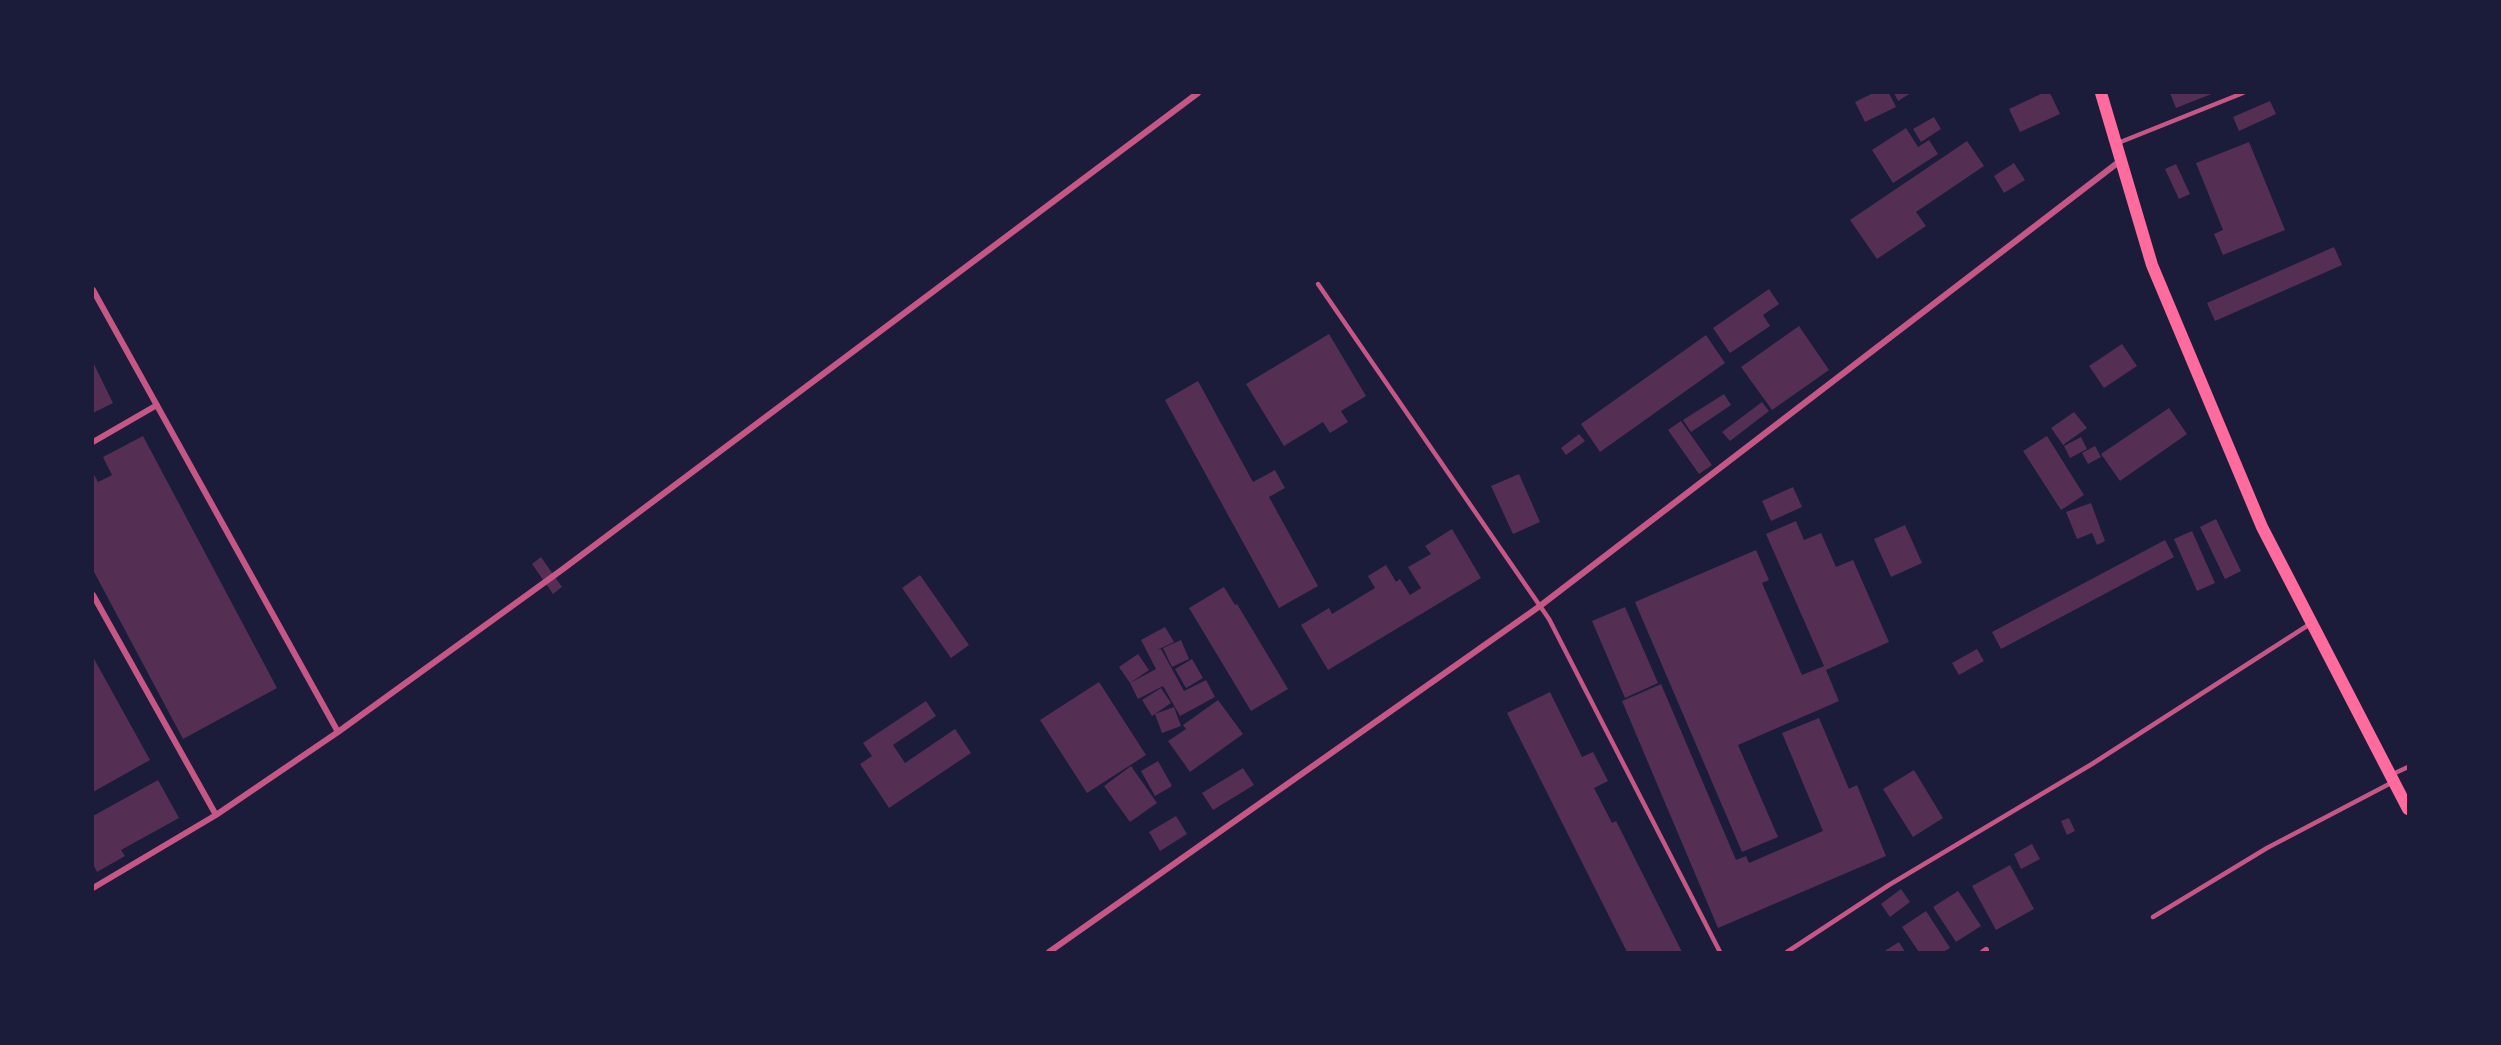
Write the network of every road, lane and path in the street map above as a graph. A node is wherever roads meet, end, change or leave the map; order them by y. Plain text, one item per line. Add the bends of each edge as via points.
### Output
1 (1198, 93) edge
2 (2100, 93) edge
3 (2243, 93) edge
4 (2116, 144) junction
5 (2121, 161) junction
6 (1318, 284) dead end
7 (93, 290) edge
8 (157, 405) junction
9 (93, 442) edge
10 (93, 595) edge
11 (1540, 606) junction
12 (2312, 623) junction
13 (338, 732) junction
14 (2408, 767) edge
15 (2392, 778) junction
16 (2408, 809) edge
17 (216, 815) junction
18 (93, 888) edge
19 (2153, 916) dead end
20 (1049, 952) edge
21 (1720, 952) edge
22 (1787, 952) edge

1 - 13 street via 563,569
2 - 4 main road
3 - 4 lane
4 - 5 main road
5 - 11 street
5 - 12 main road via 2156,276 2262,527
6 - 11 lane
7 - 8 street
8 - 9 street
8 - 13 street
10 - 17 street
11 - 20 street
11 - 21 lane
12 - 15 main road
12 - 22 lane
13 - 17 street
14 - 15 lane
15 - 16 main road
15 - 19 lane
17 - 18 street

